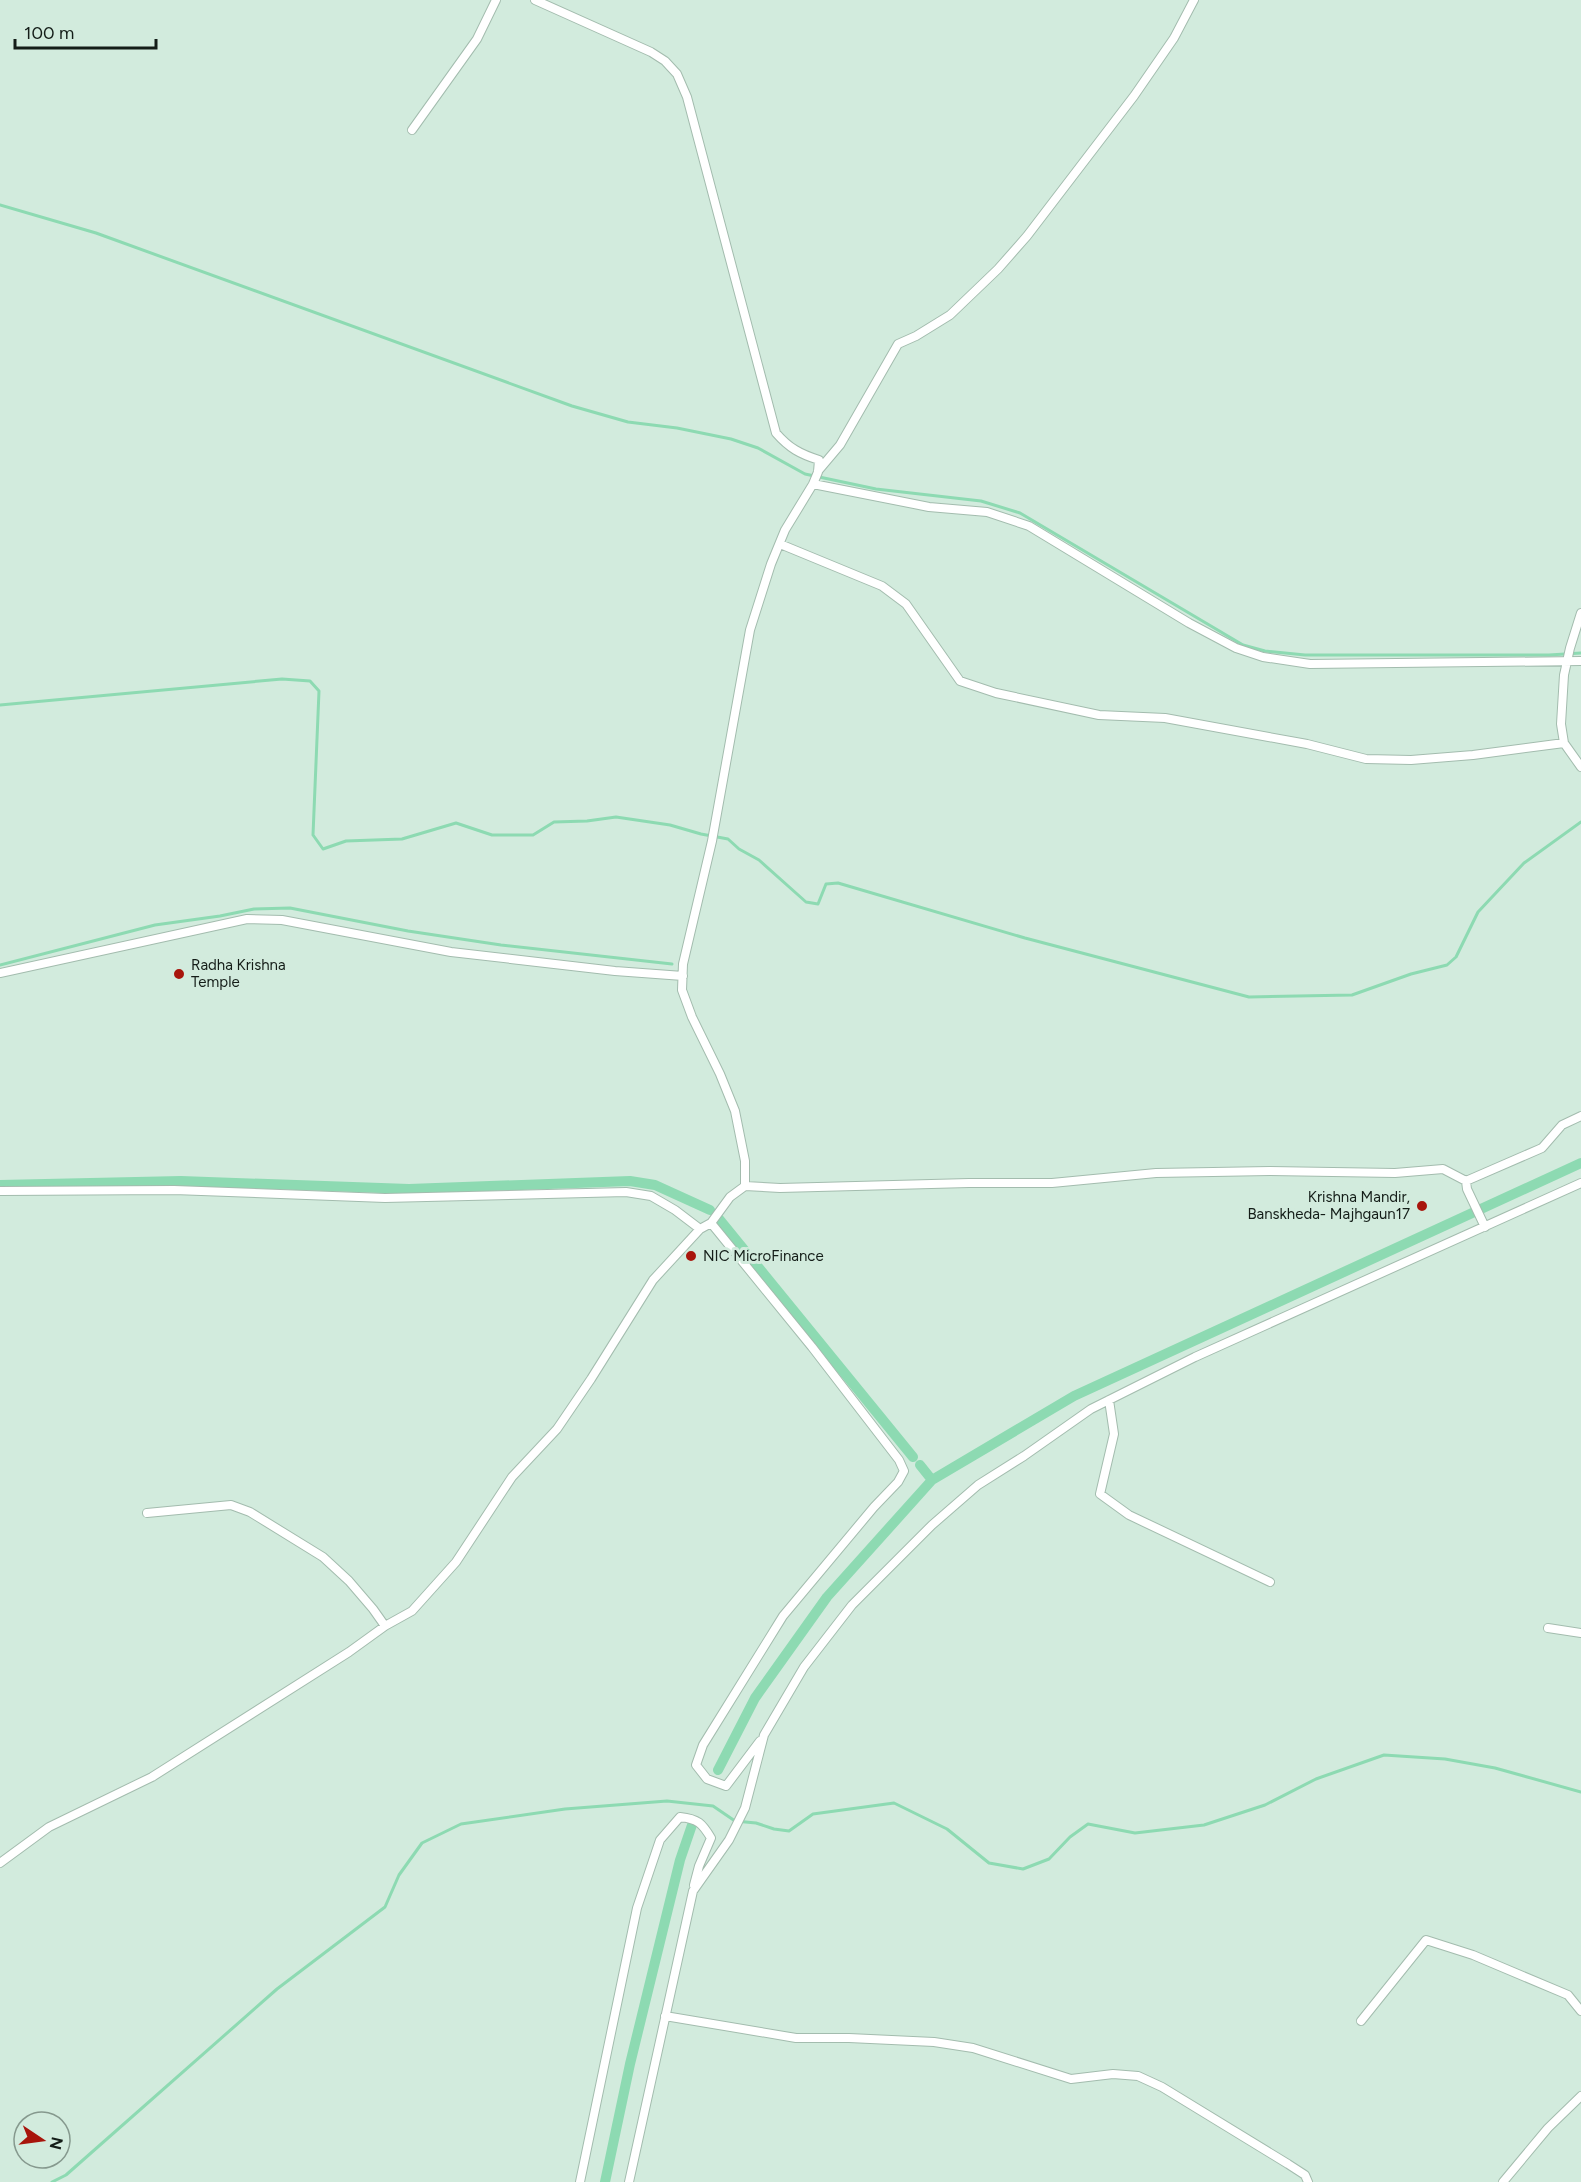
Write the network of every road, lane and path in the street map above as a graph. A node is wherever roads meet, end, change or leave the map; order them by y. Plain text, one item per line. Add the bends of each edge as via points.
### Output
1 (495, 0) edge
2 (535, 0) edge
3 (1194, 0) edge
4 (412, 130) dead end
5 (818, 472) junction
6 (813, 484) junction
7 (780, 544) junction
8 (1581, 613) edge
9 (1567, 660) junction
10 (1581, 661) edge
11 (1564, 743) junction
12 (1581, 767) edge
13 (0, 973) edge
14 (683, 976) junction
15 (1581, 1116) edge
16 (1466, 1181) junction
17 (1581, 1183) edge
18 (745, 1186) junction
19 (0, 1191) edge
20 (711, 1223) junction
21 (1485, 1227) junction
22 (700, 1229) junction
23 (1109, 1400) junction
24 (147, 1513) dead end
25 (1270, 1582) dead end
26 (385, 1626) junction
27 (1548, 1629) dead end
28 (1581, 1633) edge
29 (764, 1735) junction
30 (0, 1863) edge
31 (693, 1891) junction
32 (1581, 2011) edge
33 (665, 2016) junction
34 (1361, 2021) dead end
35 (1581, 2096) edge
36 (580, 2182) edge
37 (629, 2182) edge
38 (1308, 2182) edge
39 (1503, 2182) edge

1 - 4 street via 477,39
2 - 5 street via 651,52 677,74 708,172 776,433 788,447 819,460
3 - 5 street via 1174,38 1134,96 1027,236 950,315 898,344 840,445
5 - 6 street
6 - 7 street
6 - 9 street via 929,507 987,512 1029,526 1189,623 1236,648 1263,657 1310,664
7 - 11 street via 882,586 906,604 960,681 996,693 1099,715 1165,718 1366,759 1473,755
7 - 14 street via 750,630 714,832
8 - 9 street
9 - 10 street
9 - 11 street via 1562,694
11 - 12 street
13 - 14 street via 247,919 282,920 451,952
14 - 18 street via 682,990 692,1017 735,1111 745,1161
15 - 16 street via 1562,1125 1542,1148
16 - 18 street via 1443,1169 1395,1173 1156,1173 1052,1184
16 - 21 street
17 - 21 street
18 - 20 street via 730,1197
19 - 22 street via 174,1190 385,1198 626,1192 651,1196
20 - 22 street
20 - 29 street via 812,1347 904,1471 783,1616 708,1736 696,1765 707,1779 726,1786
21 - 23 street via 1195,1357
22 - 26 street via 653,1280 557,1429 512,1477 456,1562 412,1611
23 - 25 street via 1114,1434 1100,1494 1129,1515
23 - 29 street via 978,1485 932,1525 852,1605 804,1666
24 - 26 street via 231,1505 250,1512 318,1552 349,1581
26 - 30 street via 152,1777 49,1827
27 - 28 street
29 - 31 street via 745,1808 729,1840
31 - 33 street
31 - 36 street via 711,1838 702,1824 680,1817 660,1840 637,1908
32 - 34 street via 1568,1995 1426,1940
33 - 37 street
33 - 38 street via 796,2038 934,2042 973,2048 1071,2079 1113,2074 1138,2076 1288,2164 1305,2175
35 - 39 street

